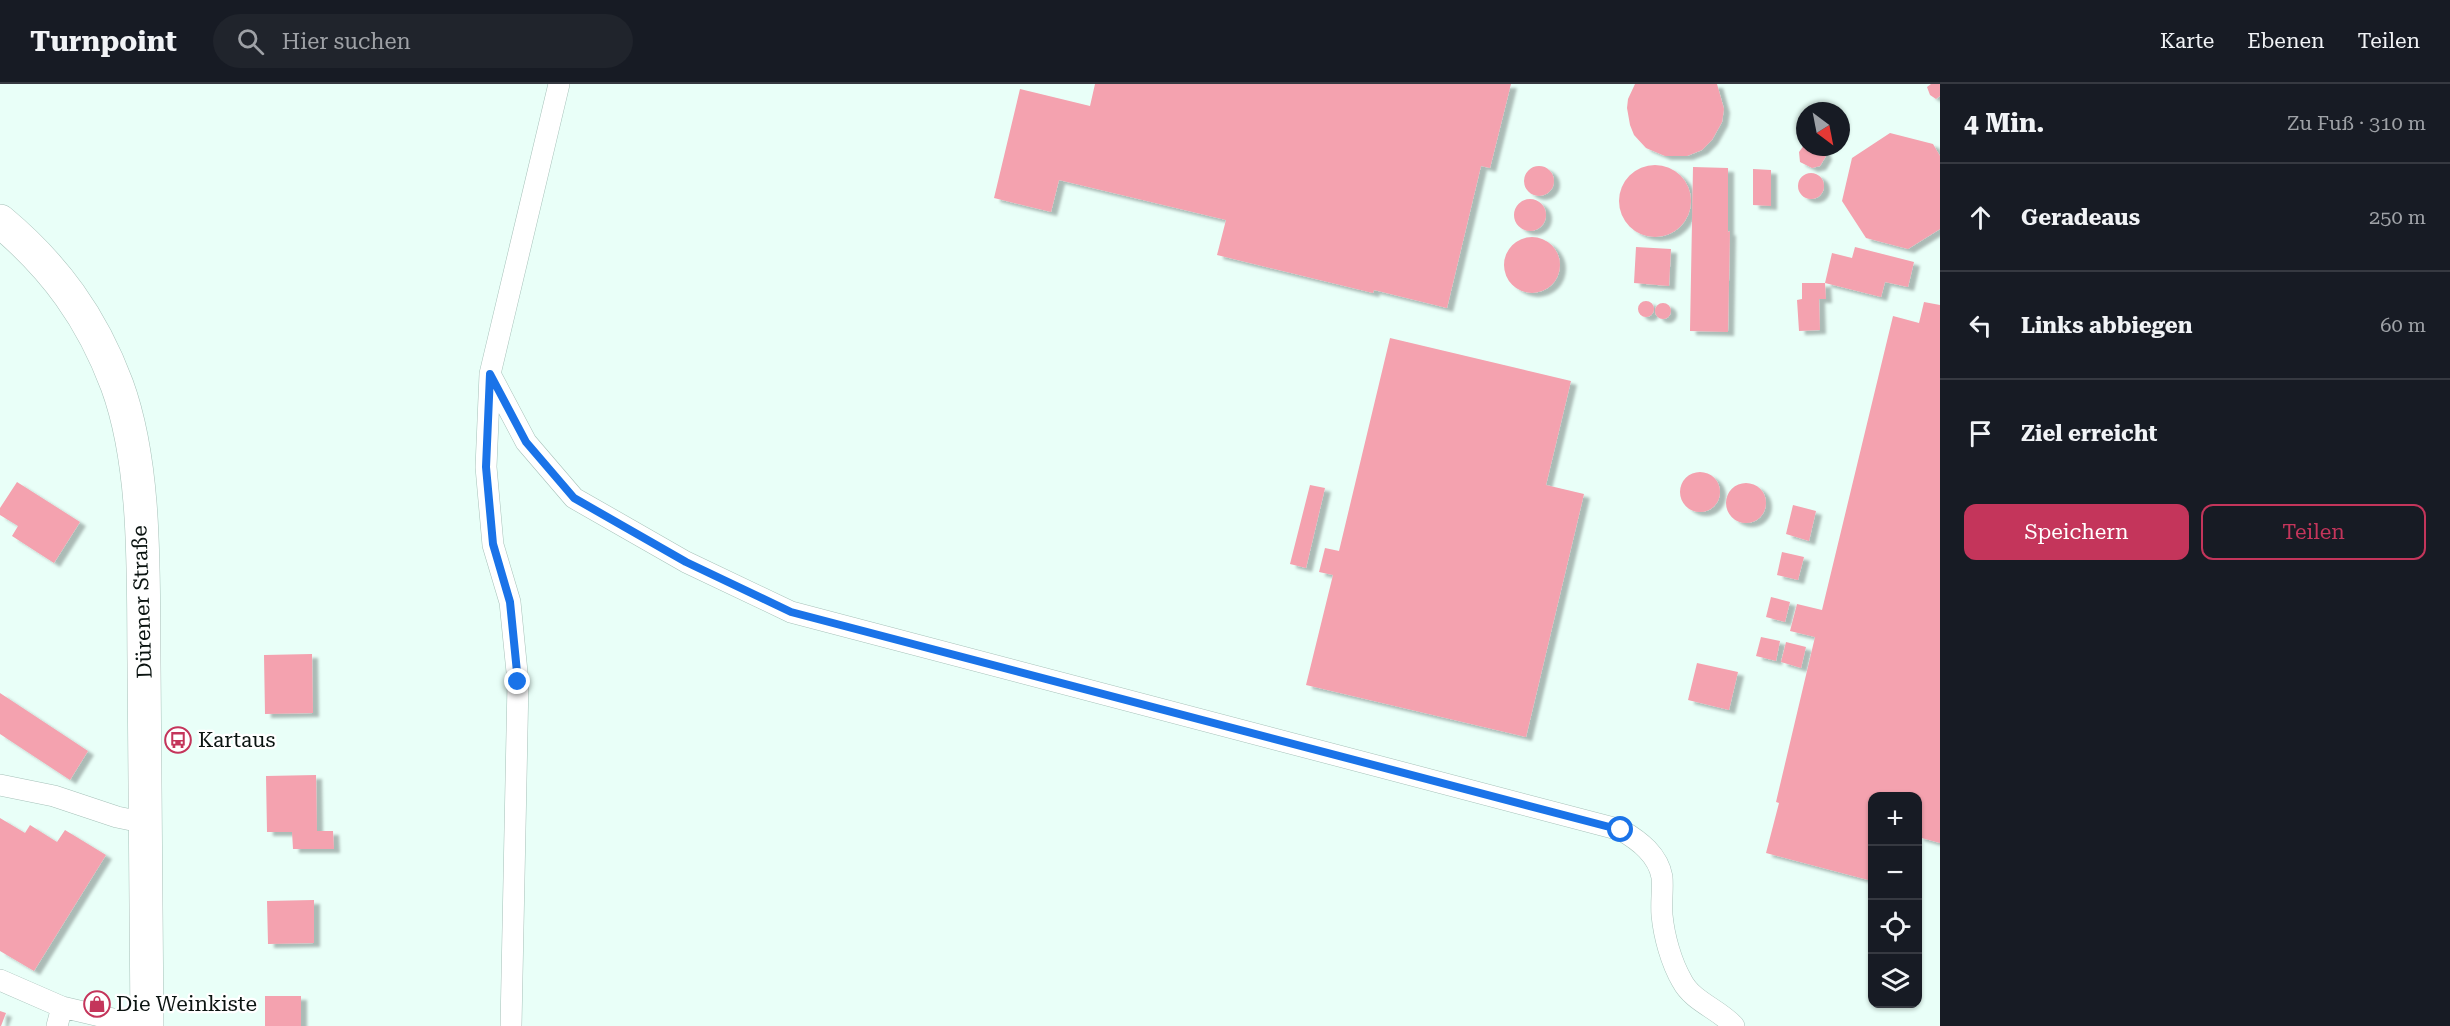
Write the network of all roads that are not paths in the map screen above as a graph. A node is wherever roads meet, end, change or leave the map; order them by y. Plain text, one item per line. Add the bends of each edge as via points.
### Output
1 (559, 84) edge
2 (0, 221) edge
3 (490, 374) junction
4 (0, 785) edge
5 (146, 823) junction
6 (0, 981) edge
7 (60, 1017) edge
8 (147, 1022) edge
9 (511, 1026) edge
10 (1734, 1026) edge

1 - 3 lane
2 - 5 main road, Dürener Straße via 63,284 94,331 117,386 133,441 143,551
3 - 9 lane via 486,467 493,544 510,602 518,682
3 - 10 lane via 526,442 574,498 686,562 791,612 1621,830 1641,842 1662,876 1662,916 1671,959 1683,983
4 - 5 lane
5 - 8 main road, Dürener Straße
6 - 7 lane
7 - 8 lane

